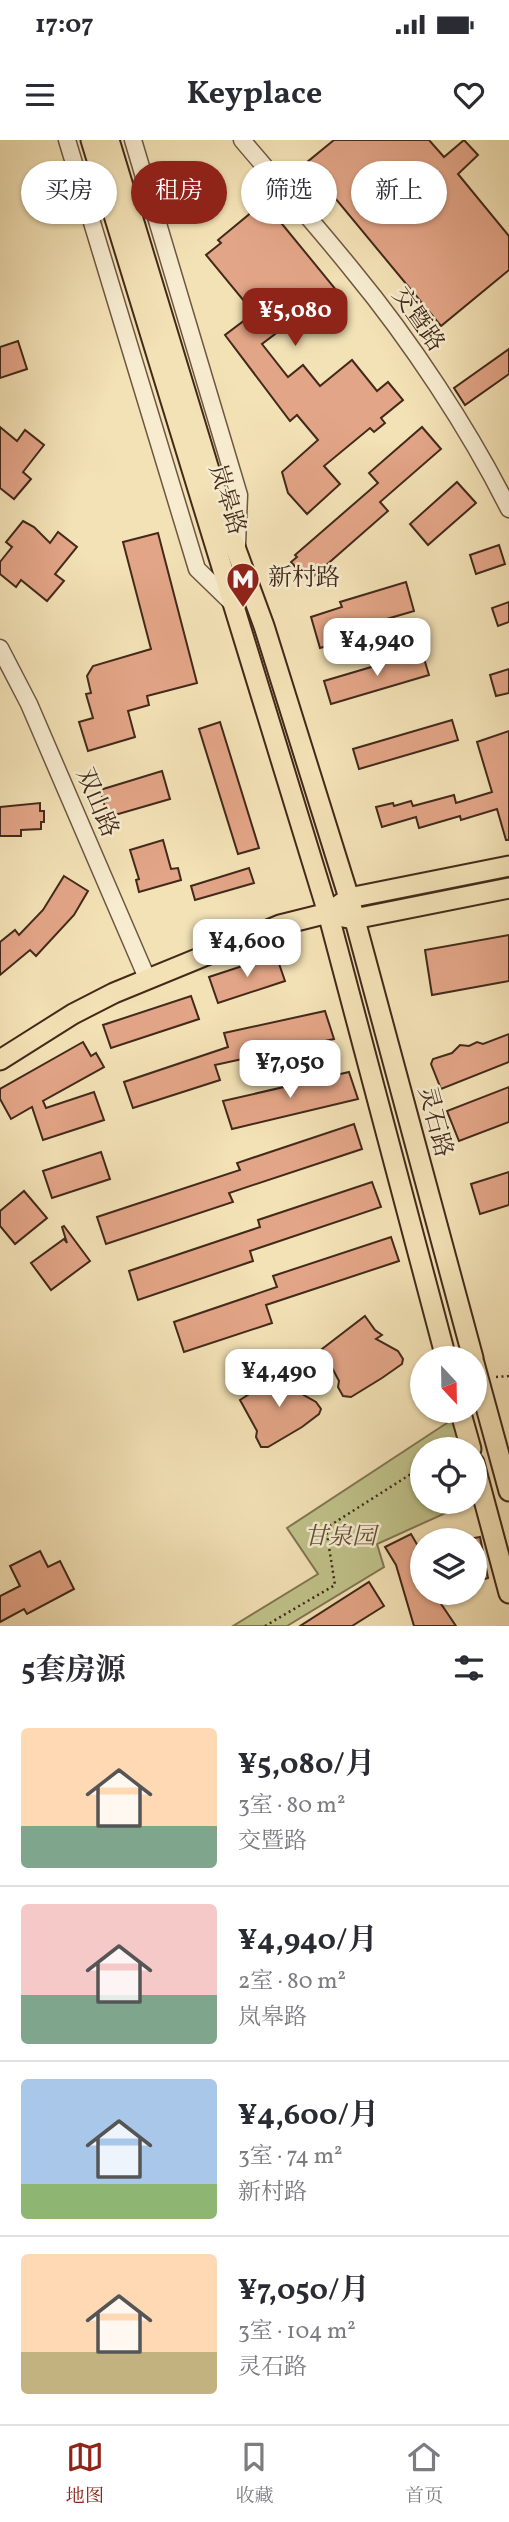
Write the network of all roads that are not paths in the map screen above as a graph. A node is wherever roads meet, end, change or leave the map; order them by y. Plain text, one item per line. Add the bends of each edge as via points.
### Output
1 (67, 140) edge
2 (91, 140) edge
3 (109, 140) edge
4 (133, 140) edge
5 (242, 140) edge
6 (101, 161) edge
7 (112, 161) edge
8 (117, 195) edge
9 (117, 196) edge
10 (509, 509) edge
11 (237, 551) junction
12 (231, 602) junction
13 (3, 659) edge
14 (509, 866) edge
15 (509, 888) edge
16 (349, 898) junction
17 (328, 913) junction
18 (354, 919) junction
19 (147, 978) junction
20 (0, 1060) edge
21 (443, 1346) edge
22 (470, 1346) edge
23 (487, 1409) edge
24 (509, 1491) edge
25 (487, 1511) edge
26 (509, 1593) edge

1 - 12 street via 197,569
2 - 6 main road, 岚皋路
3 - 7 main road, 岚皋路
4 - 11 street via 239,495
5 - 10 street, 交暨路 via 395,326 478,452
8 - 11 main road, 岚皋路
9 - 12 main road, 岚皋路
11 - 16 main road, 岚皋路
12 - 17 main road, 岚皋路
13 - 19 street, 双山路 via 29,704
14 - 16 main road
15 - 18 main road
16 - 17 main road
16 - 18 main road, 灵石路
17 - 18 main road
17 - 19 main road via 280,925
17 - 21 main road, 灵石路
18 - 22 main road, 灵石路
19 - 20 main road via 73,1014
23 - 24 main road, 灵石路
25 - 26 main road

